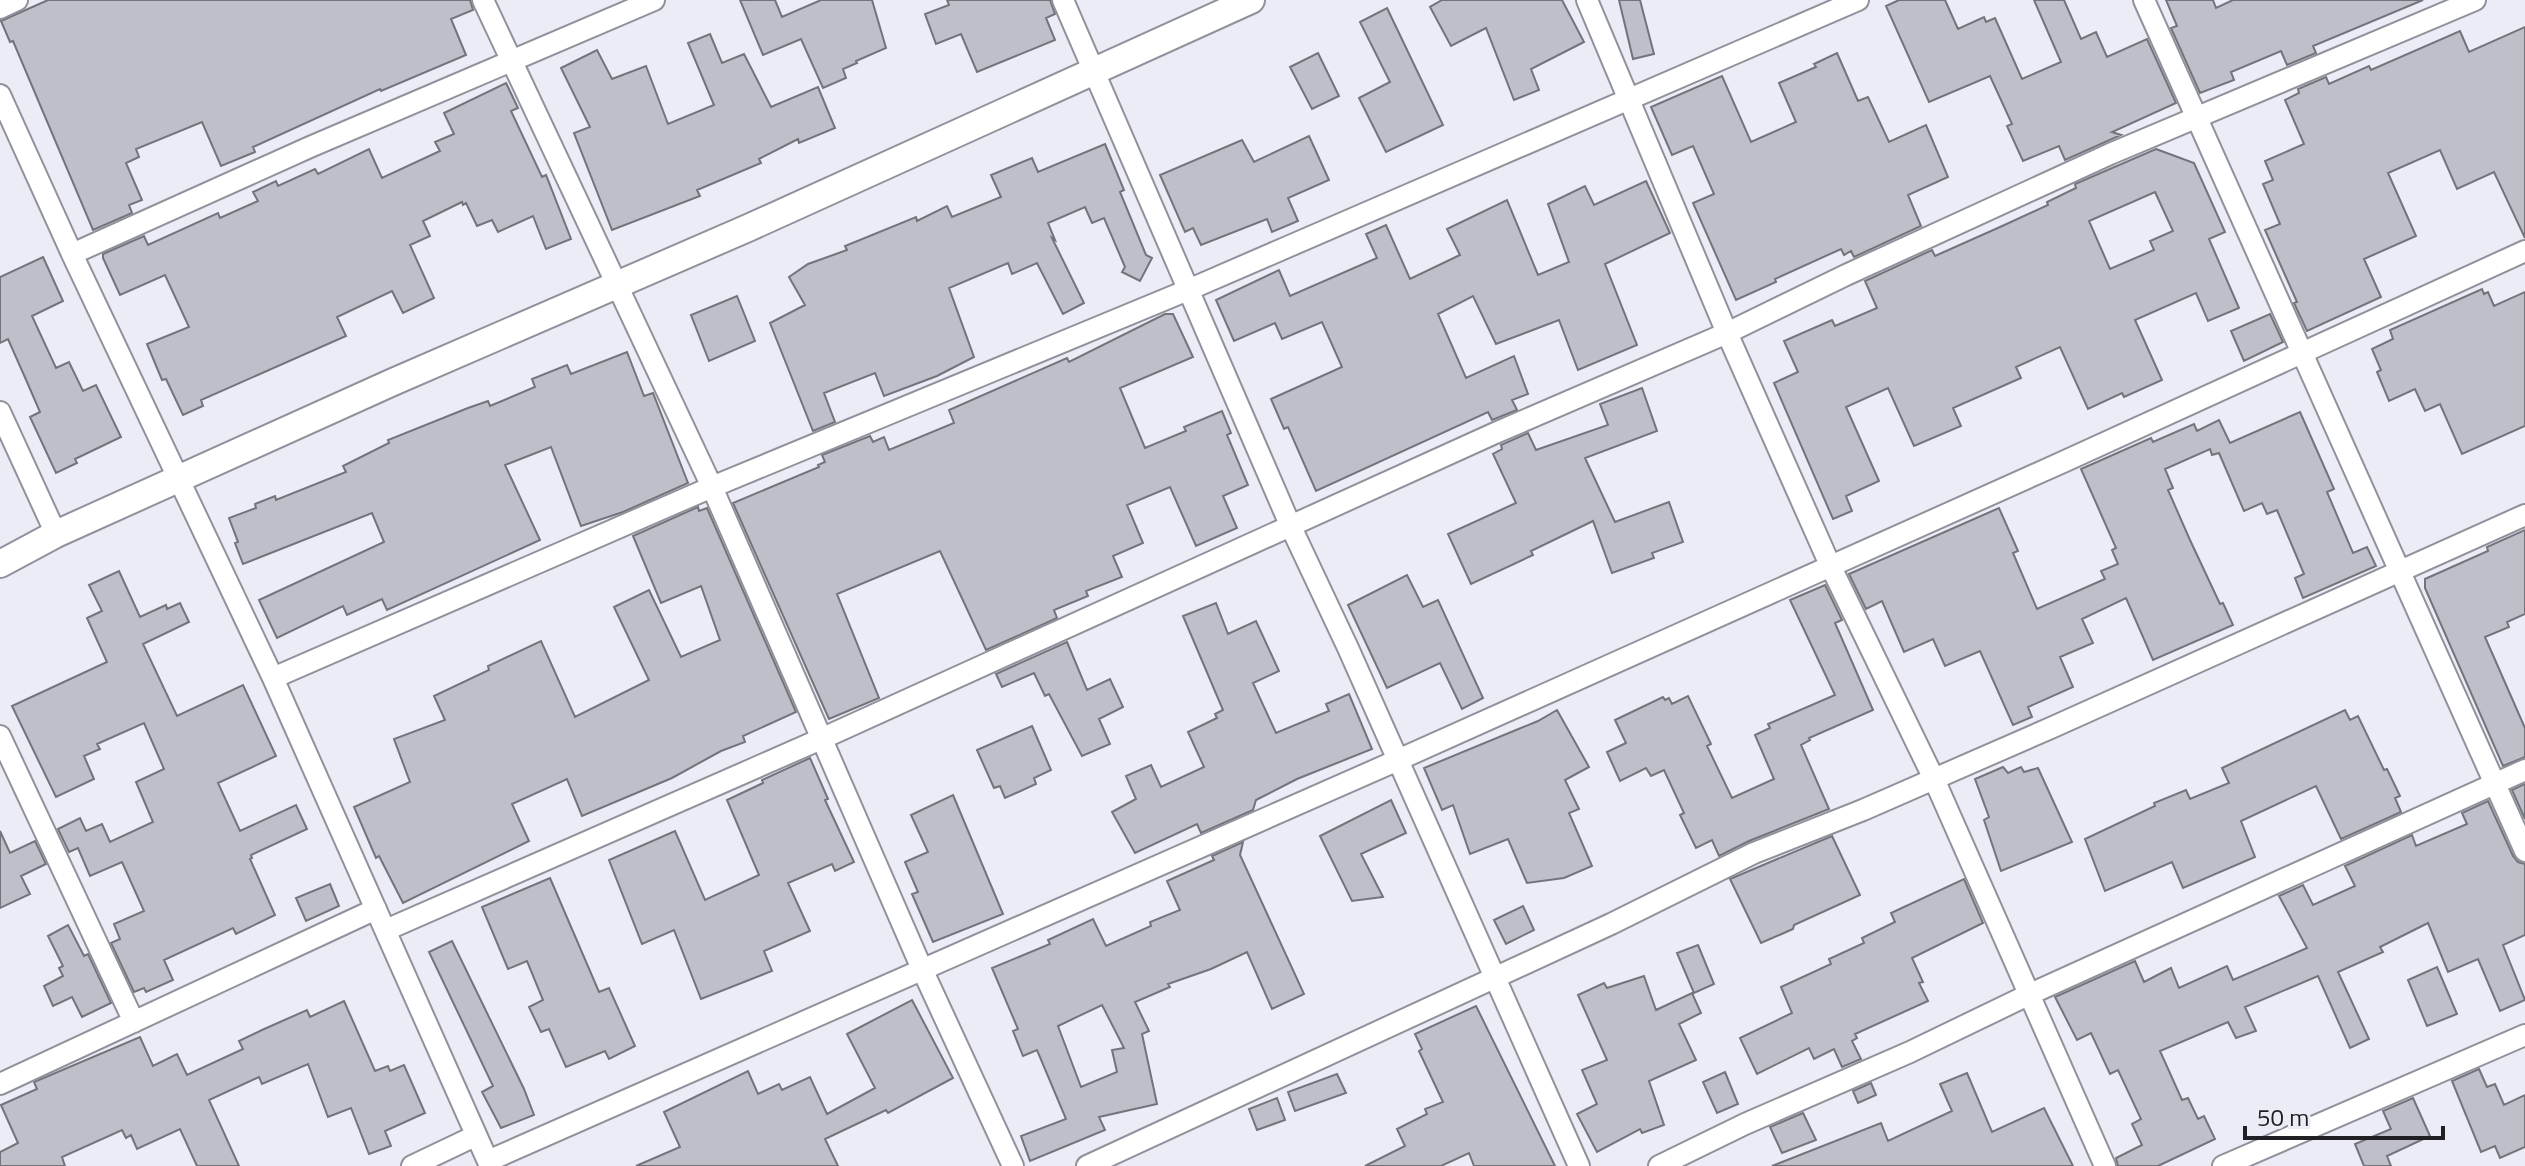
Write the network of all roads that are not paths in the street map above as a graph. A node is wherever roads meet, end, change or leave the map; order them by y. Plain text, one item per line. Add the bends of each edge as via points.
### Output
1 (17, 0) edge
2 (483, 0) edge
3 (654, 0) edge
4 (1063, 0) edge
5 (1251, 0) edge
6 (1587, 0) edge
7 (1858, 0) edge
8 (2144, 0) edge
9 (2475, 0) edge
10 (0, 8) edge
11 (512, 61) junction
12 (1094, 71) junction
13 (0, 95) edge
14 (1629, 100) junction
15 (2195, 118) junction
16 (2525, 251) edge
17 (72, 254) junction
18 (616, 286) junction
19 (1188, 290) junction
20 (1727, 333) junction
21 (2301, 352) junction
22 (0, 412) edge
23 (181, 479) junction
24 (712, 487) junction
25 (2525, 515) edge
26 (1291, 527) junction
27 (56, 534) junction
28 (0, 564) edge
29 (1830, 565) junction
30 (2400, 571) junction
31 (273, 678) junction
32 (0, 736) edge
33 (821, 739) junction
34 (1398, 760) junction
35 (2525, 770) edge
36 (1934, 779) junction
37 (2494, 783) junction
38 (2525, 851) edge
39 (376, 909) junction
40 (386, 930) junction
41 (922, 969) junction
42 (1496, 978) junction
43 (2028, 995) junction
44 (134, 1022) junction
45 (2525, 1035) edge
46 (0, 1084) edge
47 (475, 1136) junction
48 (489, 1164) edge
49 (412, 1166) edge
50 (1013, 1166) edge
51 (1087, 1166) edge
52 (1579, 1166) edge
53 (1659, 1166) edge
54 (2105, 1166) edge
55 (2223, 1166) edge

1 - 10 street
2 - 11 street
3 - 11 street
4 - 12 street
5 - 12 street
6 - 14 street
7 - 14 street
8 - 15 street
9 - 15 street
11 - 17 street
11 - 18 street
12 - 18 street
12 - 19 street
13 - 17 street
14 - 19 street
14 - 20 street
15 - 20 street
15 - 21 street
16 - 21 street
17 - 23 street
18 - 23 street
18 - 24 street
19 - 24 street
19 - 26 street
20 - 26 street
20 - 29 street
21 - 29 street
21 - 30 street
22 - 27 street
23 - 27 street
23 - 31 street
24 - 31 street
24 - 33 street
25 - 30 street
26 - 33 street
26 - 34 street
27 - 28 street
29 - 34 street
29 - 36 street
30 - 36 street
30 - 37 street
31 - 39 street
32 - 44 street
33 - 40 street
33 - 41 street
34 - 41 street
34 - 42 street
35 - 37 street
36 - 42 street via 1754,853
36 - 43 street
37 - 38 street
37 - 43 street
39 - 40 street
39 - 44 street
40 - 47 street
41 - 48 street
41 - 50 street
42 - 51 street
42 - 52 street
43 - 53 street
43 - 54 street
44 - 46 street
45 - 55 street
47 - 48 street
47 - 49 street

